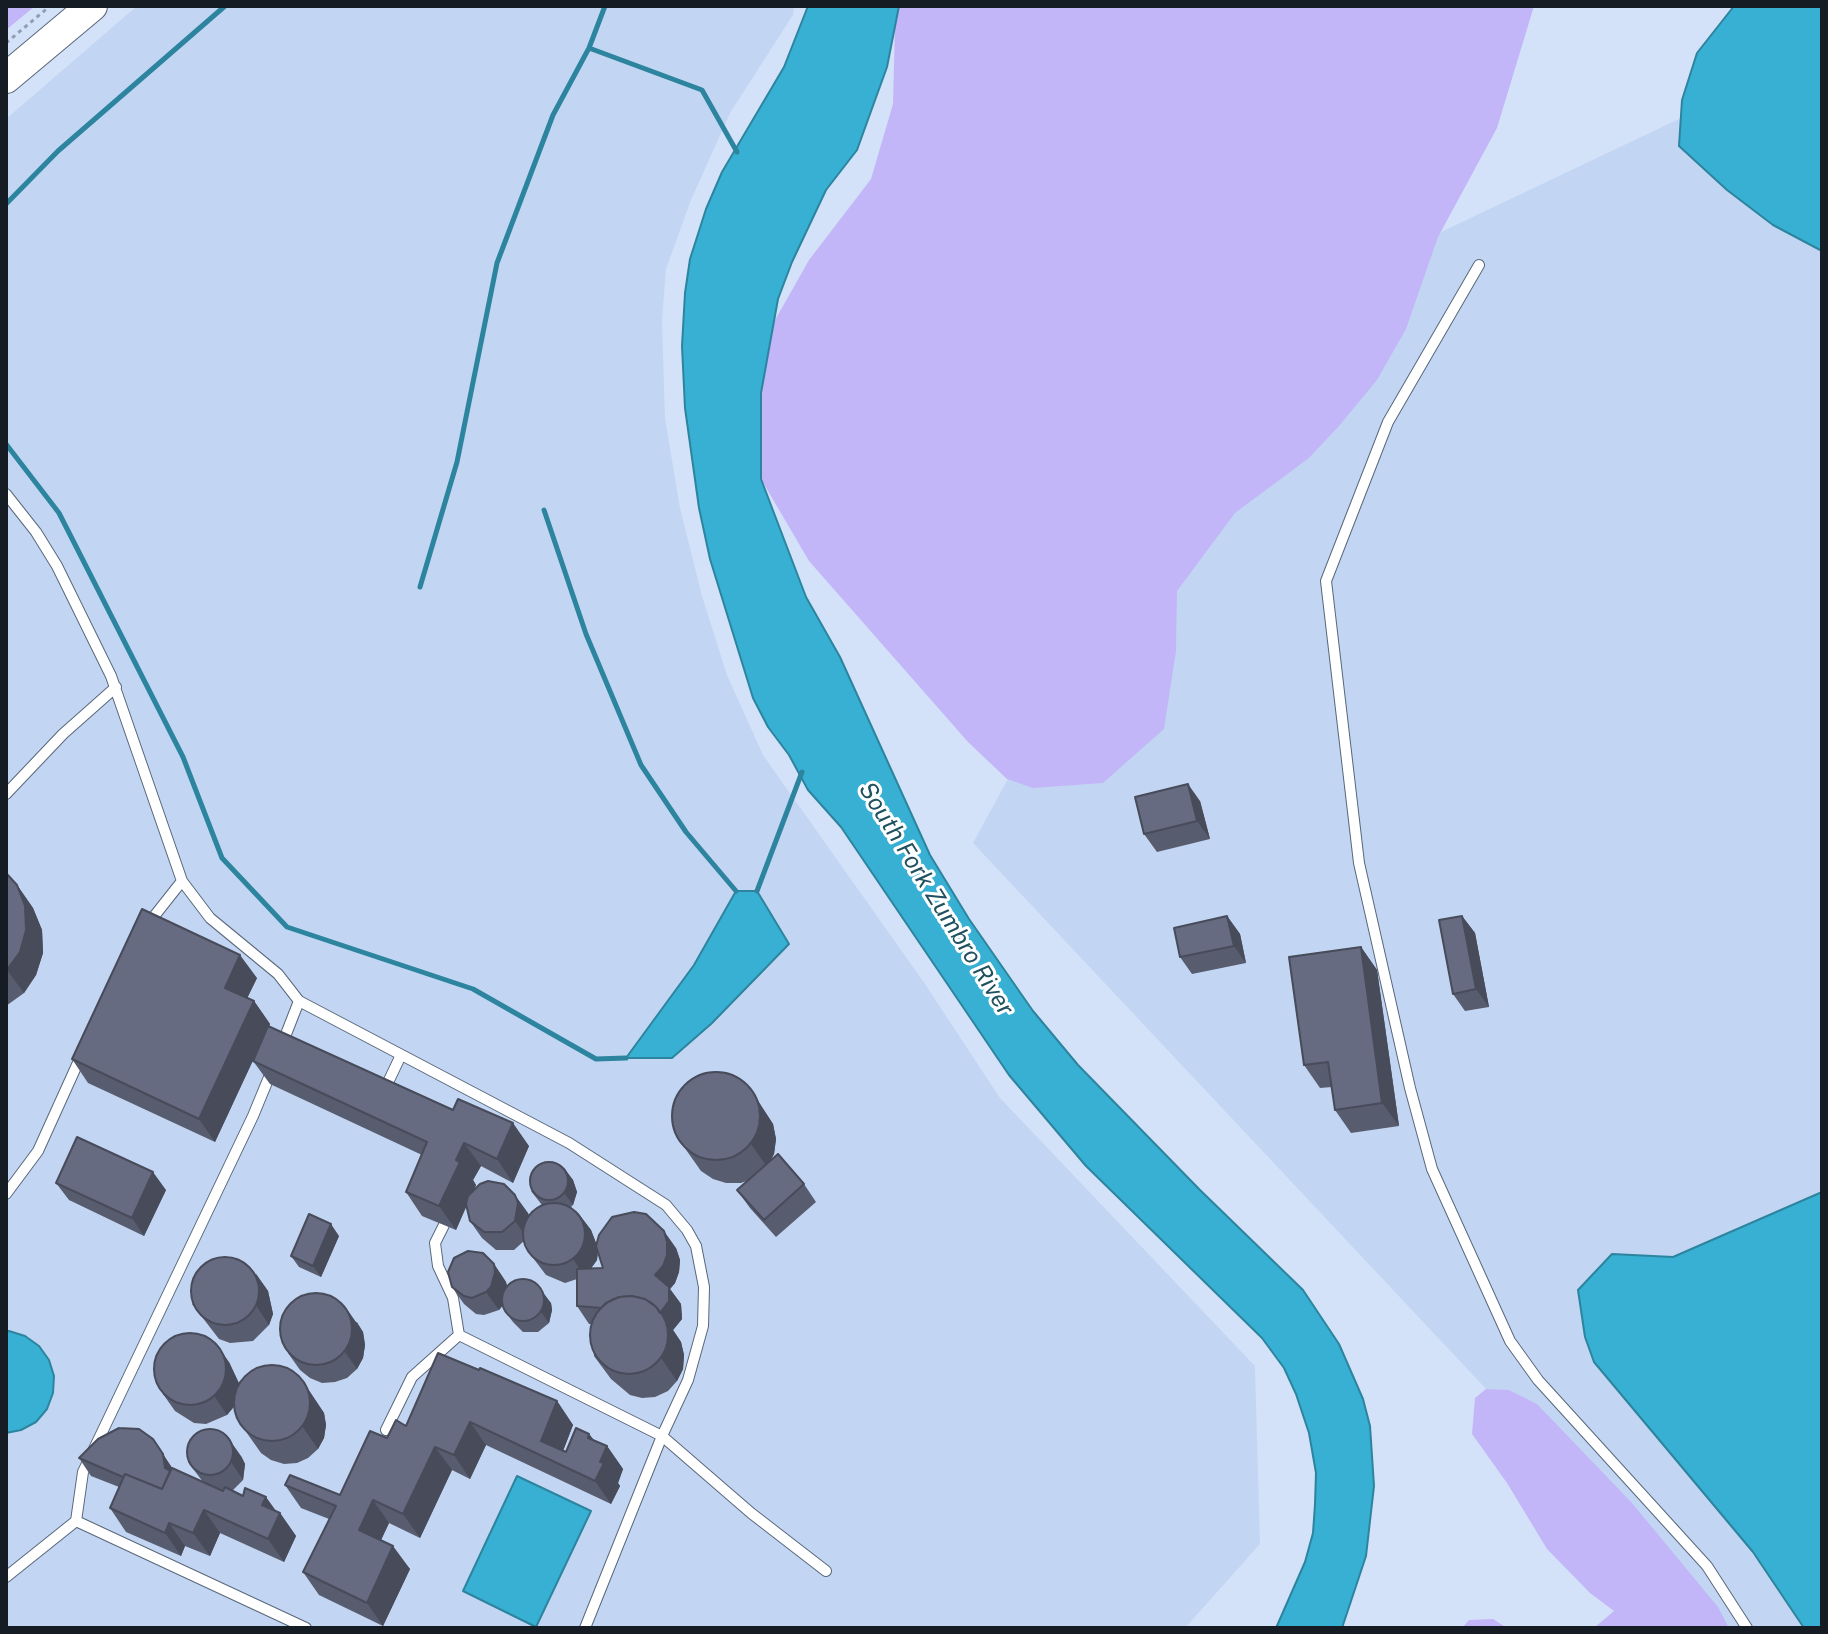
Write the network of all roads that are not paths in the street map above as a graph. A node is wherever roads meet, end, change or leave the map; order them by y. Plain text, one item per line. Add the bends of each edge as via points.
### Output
1 (92, 6) edge
2 (6, 78) edge
3 (1479, 265) dead end
4 (6, 494) edge
5 (116, 687) junction
6 (6, 794) edge
7 (182, 881) junction
8 (139, 936) edge
9 (299, 1001) junction
10 (87, 1042) edge
11 (401, 1055) junction
12 (383, 1094) edge
13 (6, 1194) edge
14 (444, 1225) dead end
15 (459, 1335) junction
16 (386, 1430) dead end
17 (662, 1436) junction
18 (76, 1521) junction
19 (826, 1571) dead end
20 (8, 1574) edge
21 (306, 1628) edge
22 (585, 1628) edge
23 (1747, 1628) edge

1 - 2 main road
3 - 23 lane via 1388,422 1326,581 1359,863 1432,1169 1510,1341 1538,1380 1707,1566
4 - 5 lane via 57,566
5 - 6 lane
5 - 7 lane
7 - 8 lane
7 - 9 lane via 210,918 278,974
9 - 11 lane
9 - 18 lane via 253,1116 83,1472
10 - 13 lane via 38,1151
11 - 12 lane
11 - 17 lane via 569,1143 666,1205 687,1230 696,1246 704,1287 703,1326 688,1380
14 - 15 lane via 435,1243 438,1266 453,1298
15 - 16 lane via 412,1377
15 - 17 lane
17 - 19 lane
17 - 22 lane
18 - 20 lane
18 - 21 lane

